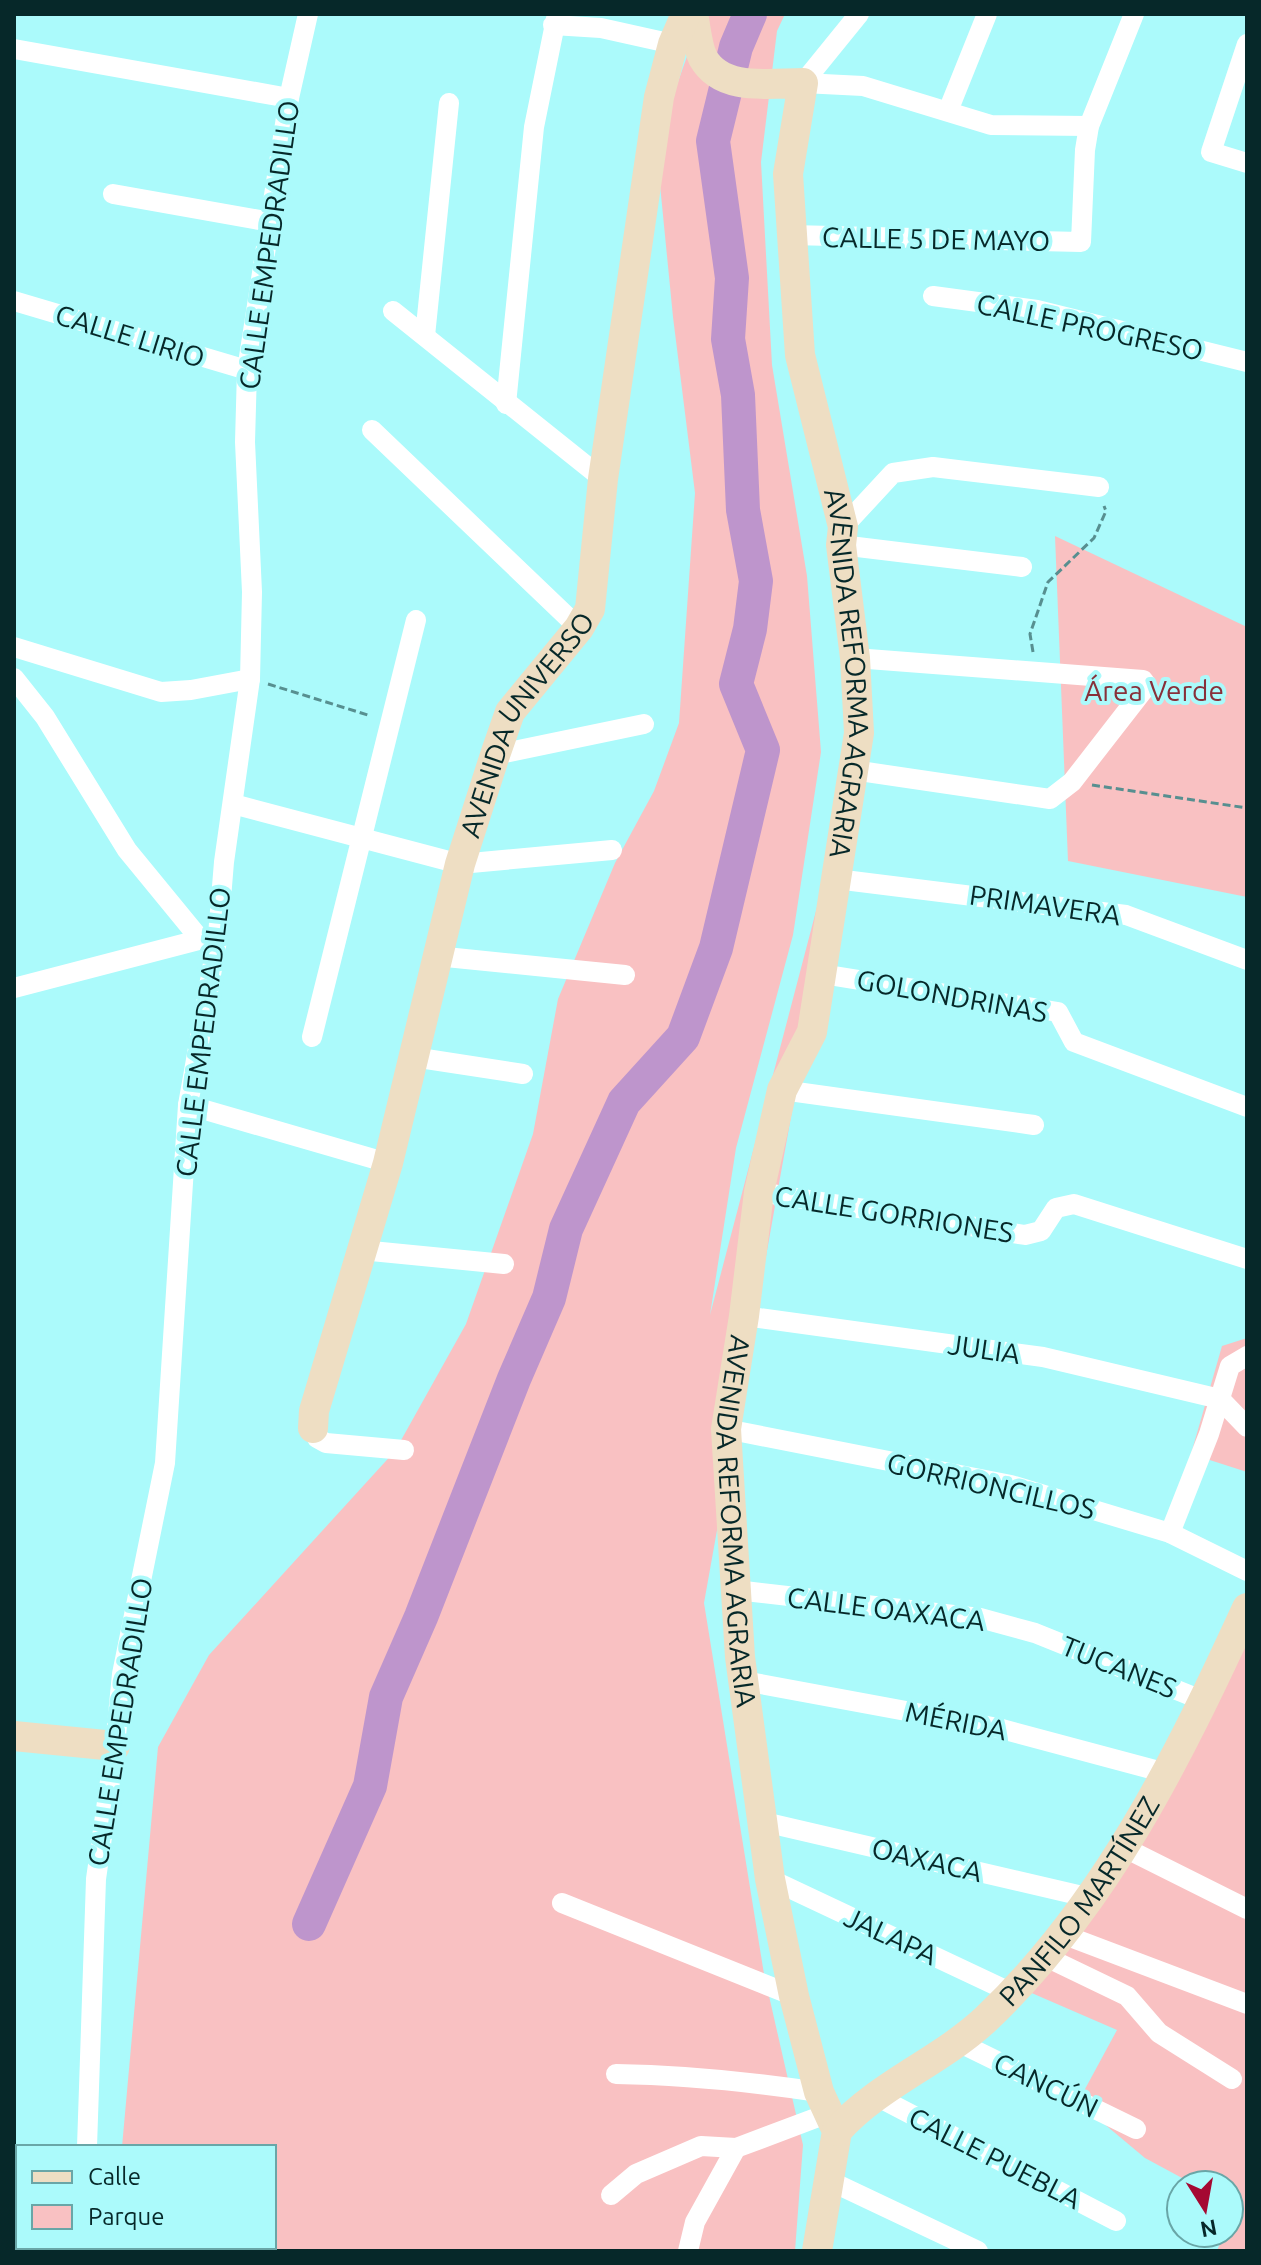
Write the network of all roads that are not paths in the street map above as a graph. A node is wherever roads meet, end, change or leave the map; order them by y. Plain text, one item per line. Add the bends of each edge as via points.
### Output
1 (308, 14) edge
2 (686, 14) edge
3 (693, 14) edge
4 (859, 14) edge
5 (987, 14) edge
6 (1134, 14) edge
7 (555, 19) edge
8 (673, 44) junction
9 (1247, 44) edge
10 (14, 49) edge
11 (803, 83) junction
12 (289, 98) junction
13 (449, 103) dead end
14 (948, 111) junction
15 (1089, 126) junction
16 (1247, 163) edge
17 (113, 194) dead end
18 (271, 222) junction
19 (791, 235) junction
20 (933, 296) dead end
21 (14, 301) edge
22 (393, 311) dead end
23 (425, 336) junction
24 (1247, 362) edge
25 (247, 370) junction
26 (506, 404) junction
27 (372, 430) dead end
28 (603, 479) junction
29 (1099, 487) road end
30 (842, 536) junction
31 (1022, 567) dead end
32 (416, 620) dead end
33 (579, 628) junction
34 (14, 647) edge
35 (855, 658) junction
36 (14, 678) edge
37 (250, 679) junction
38 (644, 724) dead end
39 (495, 755) junction
40 (853, 770) junction
41 (233, 804) junction
42 (362, 837) junction
43 (612, 850) dead end
44 (460, 864) junction
45 (836, 879) junction
46 (209, 937) junction
47 (436, 956) junction
48 (1247, 960) edge
49 (822, 974) junction
50 (625, 975) dead end
51 (14, 988) edge
52 (312, 1037) dead end
53 (413, 1057) junction
54 (523, 1074) dead end
55 (782, 1090) junction
56 (188, 1105) junction
57 (1247, 1107) edge
58 (1034, 1125) dead end
59 (388, 1163) junction
60 (759, 1192) junction
61 (361, 1250) junction
62 (1247, 1259) edge
63 (504, 1264) dead end
64 (744, 1316) junction
65 (1247, 1356) edge
66 (1220, 1399) junction
67 (1247, 1427) edge
68 (313, 1428) joint
69 (726, 1429) junction
70 (404, 1450) dead end
71 (1170, 1533) junction
72 (1247, 1571) edge
73 (736, 1590) junction
74 (1247, 1608) edge
75 (1035, 1633) joint
76 (744, 1681) junction
77 (1204, 1701) junction
78 (14, 1736) edge
79 (115, 1746) junction
80 (1166, 1773) junction
81 (764, 1822) junction
82 (1125, 1848) junction
83 (770, 1879) junction
84 (1091, 1898) junction
85 (562, 1903) dead end
86 (1247, 1909) edge
87 (1053, 1945) junction
88 (1012, 1993) junction
89 (794, 1996) junction
90 (1247, 2004) edge
91 (956, 2041) junction
92 (616, 2074) dead end
93 (1232, 2079) dead end
94 (874, 2095) junction
95 (828, 2112) junction
96 (1136, 2129) dead end
97 (87, 2145) edge
98 (736, 2148) junction
99 (828, 2180) junction
100 (611, 2195) dead end
101 (1116, 2221) dead end
102 (688, 2251) edge
103 (817, 2251) edge
104 (978, 2251) edge

1 - 12 street, CALLE EMPEDRADILLO
2 - 8 street, AVENIDA UNIVERSO
3 - 11 street via 702,56 725,80
4 - 11 street
5 - 14 street
6 - 15 street
7 - 8 street
7 - 26 street via 534,127
8 - 28 street, AVENIDA UNIVERSO via 659,97
9 - 16 street via 1211,152
10 - 12 street
11 - 14 street via 863,86
11 - 19 street, AVENIDA REFORMA AGRARIA via 788,174
12 - 18 street, CALLE EMPEDRADILLO
13 - 23 street
14 - 15 street via 991,125
15 - 19 street, CALLE 5 DE MAYO via 1081,242
17 - 18 street
18 - 25 street, CALLE EMPEDRADILLO
19 - 30 street, AVENIDA REFORMA AGRARIA via 800,355
20 - 24 street, CALLE PROGRESO via 1037,310
21 - 25 street, CALLE LIRIO
22 - 23 street
23 - 26 street
25 - 37 street, CALLE EMPEDRADILLO
26 - 28 street
27 - 33 street
28 - 33 street, AVENIDA UNIVERSO via 590,609
29 - 30 street via 933,467 893,473
30 - 31 street
30 - 35 street, AVENIDA REFORMA AGRARIA
32 - 42 street
33 - 39 street, AVENIDA UNIVERSO via 510,712
34 - 37 street via 161,692
35 - 40 street, AVENIDA REFORMA AGRARIA via 859,733
35 - 40 street via 1146,684 1072,782 1050,799
36 - 46 street via 45,717 127,850
37 - 41 street, CALLE EMPEDRADILLO
38 - 39 street
39 - 44 street, AVENIDA UNIVERSO
40 - 45 street, AVENIDA REFORMA AGRARIA
41 - 42 street
41 - 46 street, CALLE EMPEDRADILLO
42 - 44 street
42 - 52 street
43 - 44 street
44 - 47 street, AVENIDA UNIVERSO
45 - 48 street, PRIMAVERA via 1126,915
45 - 49 street, AVENIDA REFORMA AGRARIA
46 - 51 street
46 - 56 street, CALLE EMPEDRADILLO
47 - 50 street
47 - 53 street, AVENIDA UNIVERSO
49 - 55 street, AVENIDA REFORMA AGRARIA via 812,1032
49 - 57 street, GOLONDRINAS via 1058,1012 1074,1042
53 - 54 street
53 - 59 street, AVENIDA UNIVERSO
55 - 58 street
55 - 60 street, AVENIDA REFORMA AGRARIA
56 - 59 street
56 - 79 street, CALLE EMPEDRADILLO via 165,1463 122,1674
59 - 61 street, AVENIDA UNIVERSO
60 - 62 street, CALLE GORRIONES via 1025,1235 1041,1231 1056,1208 1074,1204
60 - 64 street, AVENIDA REFORMA AGRARIA
61 - 63 street
61 - 68 street, AVENIDA UNIVERSO
64 - 66 street, JULIA via 1043,1357
64 - 69 street, AVENIDA REFORMA AGRARIA
65 - 66 street via 1230,1366
66 - 67 street
66 - 71 street
68 - 70 street via 326,1443
69 - 71 street, GORRIONCILLOS via 1011,1485
69 - 73 street, AVENIDA REFORMA AGRARIA
71 - 72 street, GORRIONCILLOS
73 - 75 street, CALLE OAXACA via 980,1618
73 - 76 street, AVENIDA REFORMA AGRARIA
74 - 77 street, PANFILO MARTÍNEZ
75 - 77 street, TUCANES
76 - 80 street, MÉRIDA via 998,1728
76 - 81 street, AVENIDA REFORMA AGRARIA
77 - 80 street, PANFILO MARTÍNEZ
78 - 79 street
79 - 97 street, CALLE EMPEDRADILLO via 96,1879
80 - 82 street, PANFILO MARTÍNEZ
81 - 83 street, AVENIDA REFORMA AGRARIA
81 - 84 street, OAXACA
82 - 84 street, PANFILO MARTÍNEZ
82 - 86 street
83 - 88 street, JALAPA
83 - 89 street, AVENIDA REFORMA AGRARIA
84 - 87 street, PANFILO MARTÍNEZ
85 - 89 street
87 - 88 street, PANFILO MARTÍNEZ
87 - 90 street
87 - 93 street via 1127,1996 1159,2033
88 - 91 street, PANFILO MARTÍNEZ
89 - 95 street, AVENIDA REFORMA AGRARIA
91 - 94 street, PANFILO MARTÍNEZ
91 - 96 street, CANCÚN
92 - 95 street via 770,2085
94 - 95 street, PANFILO MARTÍNEZ
94 - 101 street, CALLE PUEBLA
95 - 98 street
95 - 99 street, AVENIDA REFORMA AGRARIA
98 - 100 street via 701,2146 636,2174
98 - 102 street via 695,2222
99 - 103 street, AVENIDA REFORMA AGRARIA
99 - 104 street

